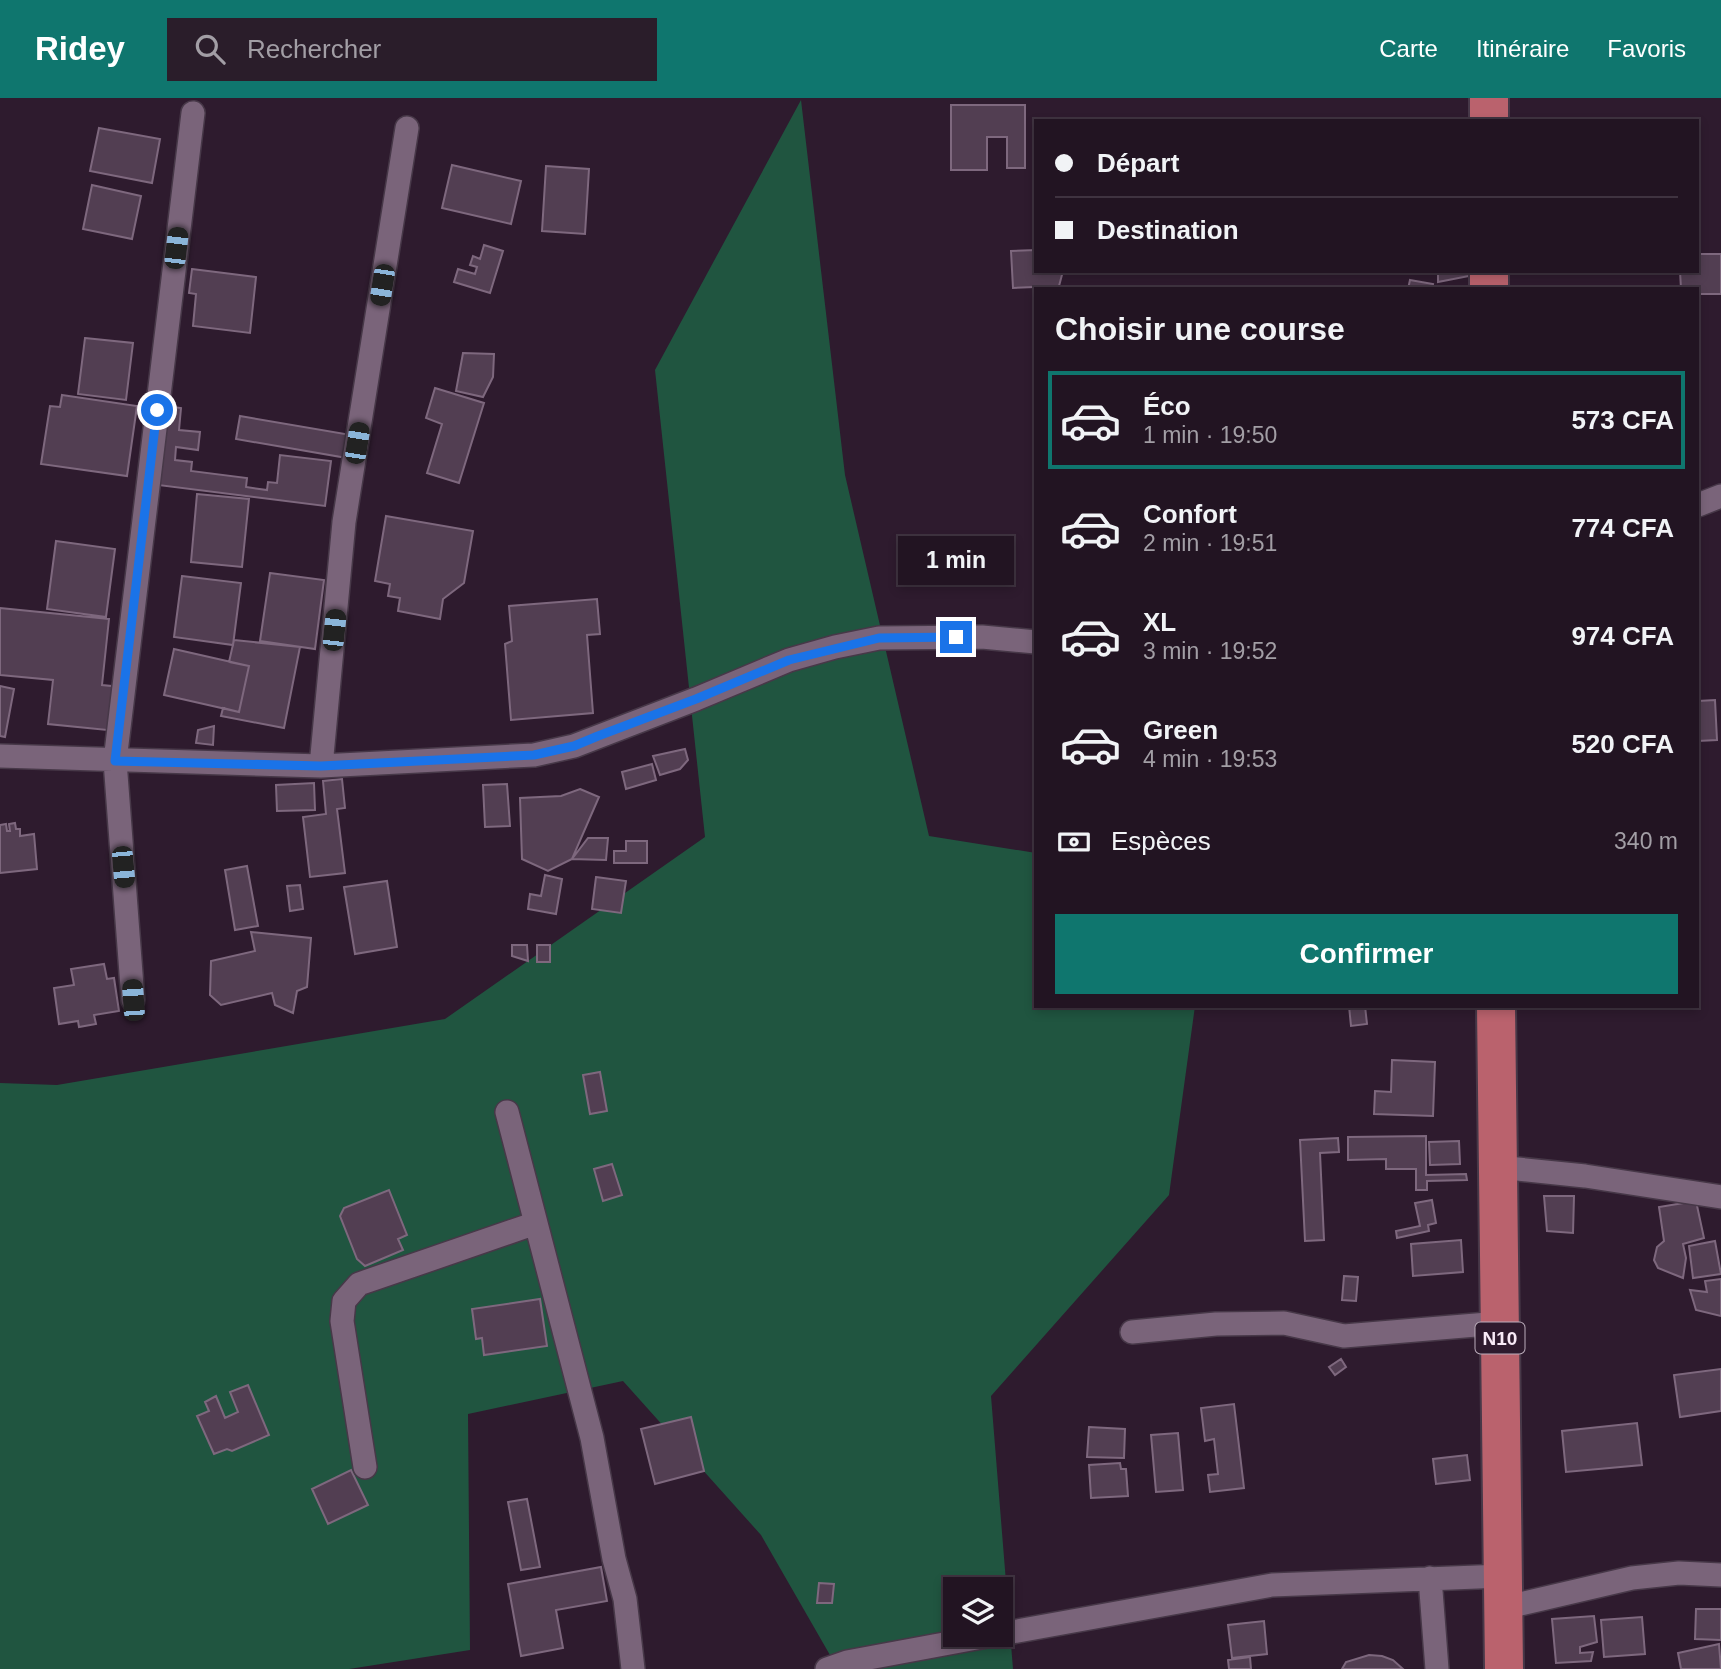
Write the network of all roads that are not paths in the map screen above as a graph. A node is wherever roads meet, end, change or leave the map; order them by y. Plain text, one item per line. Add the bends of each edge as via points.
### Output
1 (1489, 98) edge
2 (193, 113) dead end
3 (1489, 119) edge
4 (407, 128) dead end
5 (1721, 496) edge
6 (1699, 505) edge
7 (1034, 642) edge
8 (0, 756) edge
9 (115, 761) junction
10 (321, 766) junction
11 (133, 1000) dead end
12 (1496, 1008) edge
13 (507, 1112) dead end
14 (1498, 1167) junction
15 (1721, 1197) edge
16 (536, 1223) junction
17 (1500, 1323) junction
18 (1132, 1332) dead end
19 (365, 1467) dead end
20 (1721, 1575) edge
21 (1430, 1578) junction
22 (1503, 1592) junction
23 (1013, 1631) edge
24 (943, 1644) edge
25 (633, 1669) edge
26 (827, 1669) edge
27 (1437, 1669) edge
28 (1504, 1669) edge

1 - 3 highway
2 - 9 street
4 - 10 street via 344,522
5 - 6 street
7 - 10 street via 982,637 879,638 789,660 574,746 534,755
8 - 9 street
9 - 10 street
9 - 11 street
12 - 14 highway, N10
13 - 16 street
14 - 15 street via 1585,1175
14 - 17 highway, N10
16 - 19 street via 359,1284 344,1301 342,1321
16 - 25 street via 592,1438 625,1599
17 - 18 street via 1344,1336 1284,1323
17 - 22 highway, N10
20 - 22 street via 1679,1573
21 - 22 street
21 - 23 street via 1272,1585
21 - 27 street
22 - 28 highway, N10
24 - 26 street

